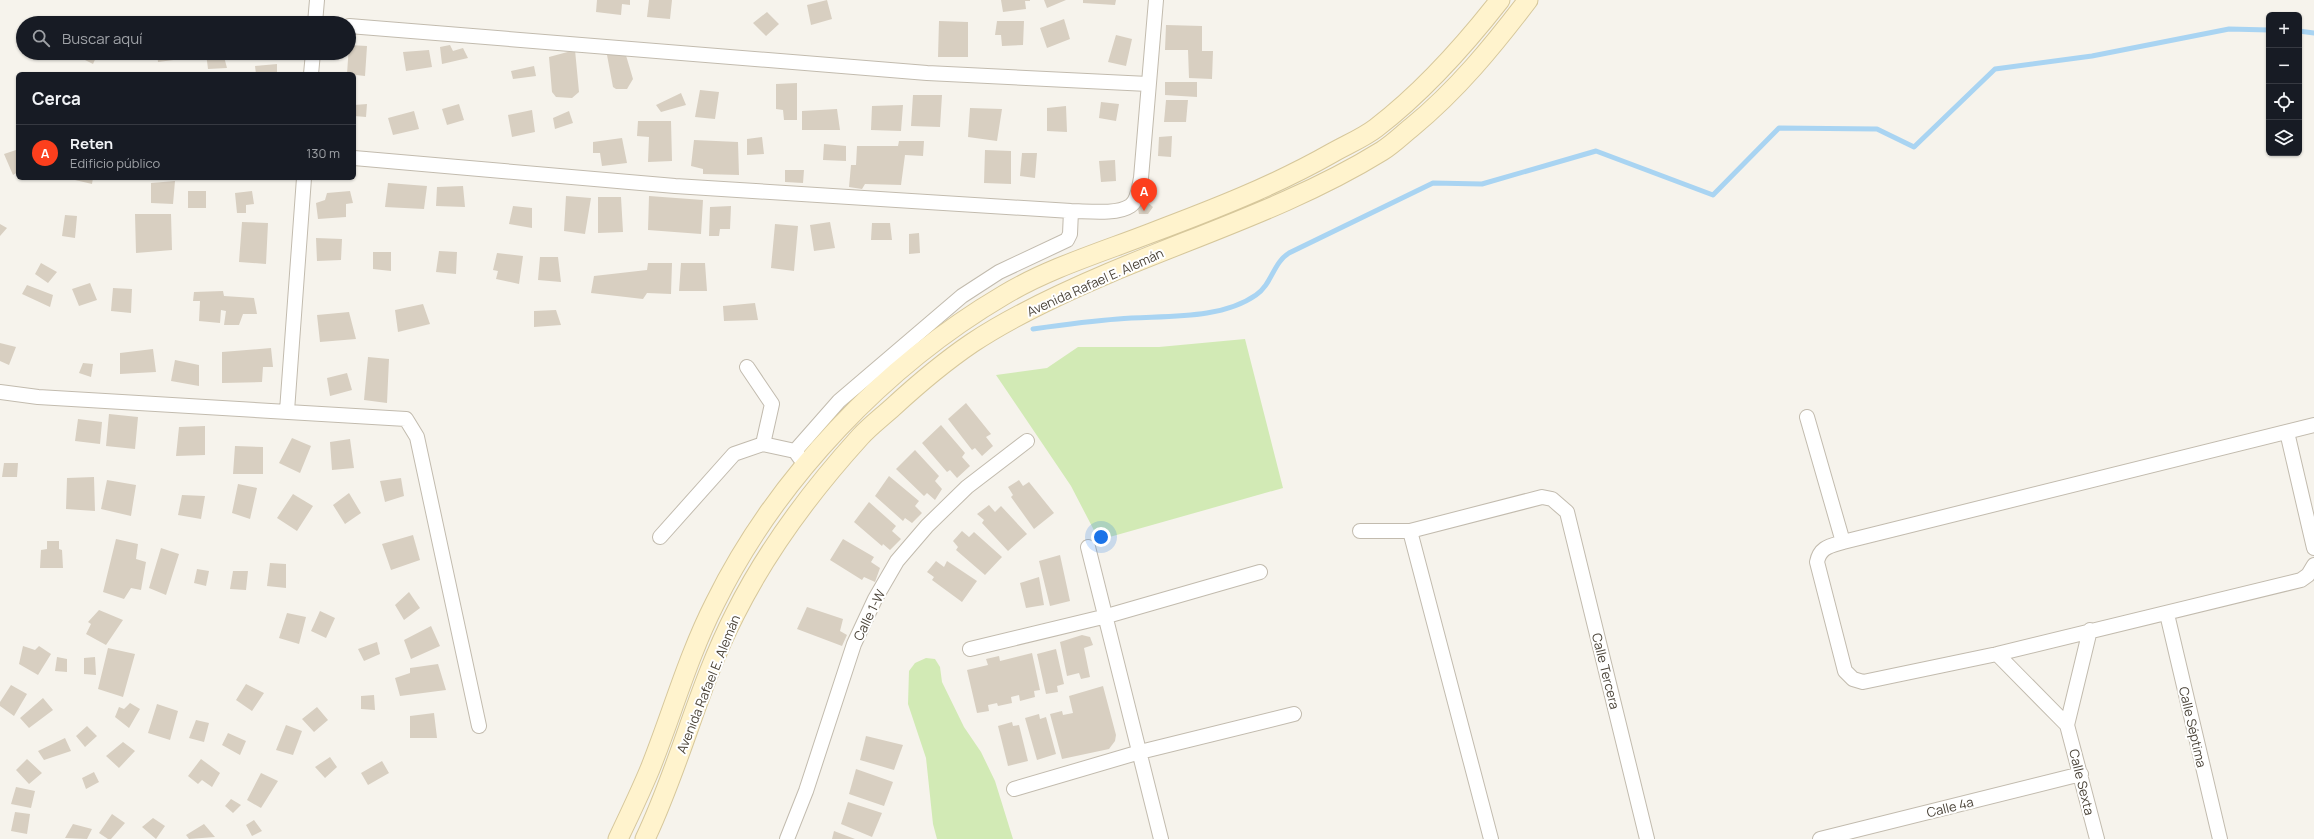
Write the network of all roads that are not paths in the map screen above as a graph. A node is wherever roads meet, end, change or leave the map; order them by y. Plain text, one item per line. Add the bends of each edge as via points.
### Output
1 (317, 0) edge
2 (1156, 0) edge
3 (1500, 0) edge
4 (1528, 0) edge
5 (316, 16) edge
6 (356, 27) edge
7 (312, 60) edge
8 (311, 72) edge
9 (1148, 84) junction
10 (356, 158) edge
11 (304, 180) edge
12 (1071, 211) junction
13 (747, 368) dead end
14 (0, 392) edge
15 (287, 411) junction
16 (1807, 417) dead end
17 (2314, 425) edge
18 (2286, 432) junction
19 (1027, 441) dead end
20 (763, 444) junction
21 (795, 451) junction
22 (806, 466) junction
23 (1360, 531) dead end
24 (1410, 531) junction
25 (660, 537) dead end
26 (1843, 542) junction
27 (1088, 547) dead end
28 (2314, 548) edge
29 (2314, 565) edge
30 (1260, 572) dead end
31 (2167, 614) junction
32 (1107, 616) junction
33 (2090, 630) junction
34 (970, 649) dead end
35 (1997, 654) junction
36 (1294, 714) dead end
37 (2067, 725) junction
38 (479, 726) dead end
39 (1140, 752) junction
40 (2081, 774) junction
41 (1014, 789) dead end
42 (618, 839) edge
43 (645, 839) edge
44 (787, 839) edge
45 (1161, 839) edge
46 (1491, 839) edge
47 (1647, 839) edge
48 (1820, 839) edge
49 (2097, 839) edge
50 (2220, 839) edge

1 - 5 street
2 - 9 street
3 - 22 main road, Avenida Rafael E. Alemán via 1433,78 1374,129 1312,164 1231,202 1056,271 1008,293 952,327 901,369 846,420
4 - 43 main road, Avenida Rafael E. Alemán via 1494,45 1442,102 1385,149 1313,189 1243,220 1108,273 1022,315 973,342 861,436 798,512 770,553 735,614 712,666 671,778
6 - 9 street via 927,73
7 - 8 street
9 - 12 street via 1141,178 1138,194 1131,206 1109,211
10 - 12 street via 675,186
11 - 15 street
12 - 21 street via 1070,234 1067,240 999,272 962,296 839,400
13 - 20 street via 772,404
14 - 15 street via 223,409
15 - 38 street via 406,419 417,437
16 - 26 street
17 - 18 street
18 - 26 street
18 - 28 street
19 - 44 street, Calle 1-W via 967,487 927,526 897,561 854,644 806,792
20 - 21 street
20 - 25 street via 734,454
21 - 22 street
22 - 42 main road, Avenida Rafael E. Alemán via 778,499 715,602 649,770
23 - 24 street
24 - 46 street
24 - 47 street, Calle Tercera via 1542,497 1561,505 1567,512
26 - 35 street via 1824,548 1818,556 1817,568 1846,671 1853,679 1863,682
27 - 32 street
29 - 31 street via 2308,575 2301,580
30 - 32 street
31 - 33 street
31 - 50 street, Calle Séptima
32 - 34 street
32 - 39 street
33 - 35 street
33 - 37 street, Calle Sexta
35 - 37 street, Calle Sexta
36 - 39 street
37 - 40 street, Calle Sexta
39 - 41 street
39 - 45 street
40 - 48 street, Calle 4a
40 - 49 street, Calle Sexta

